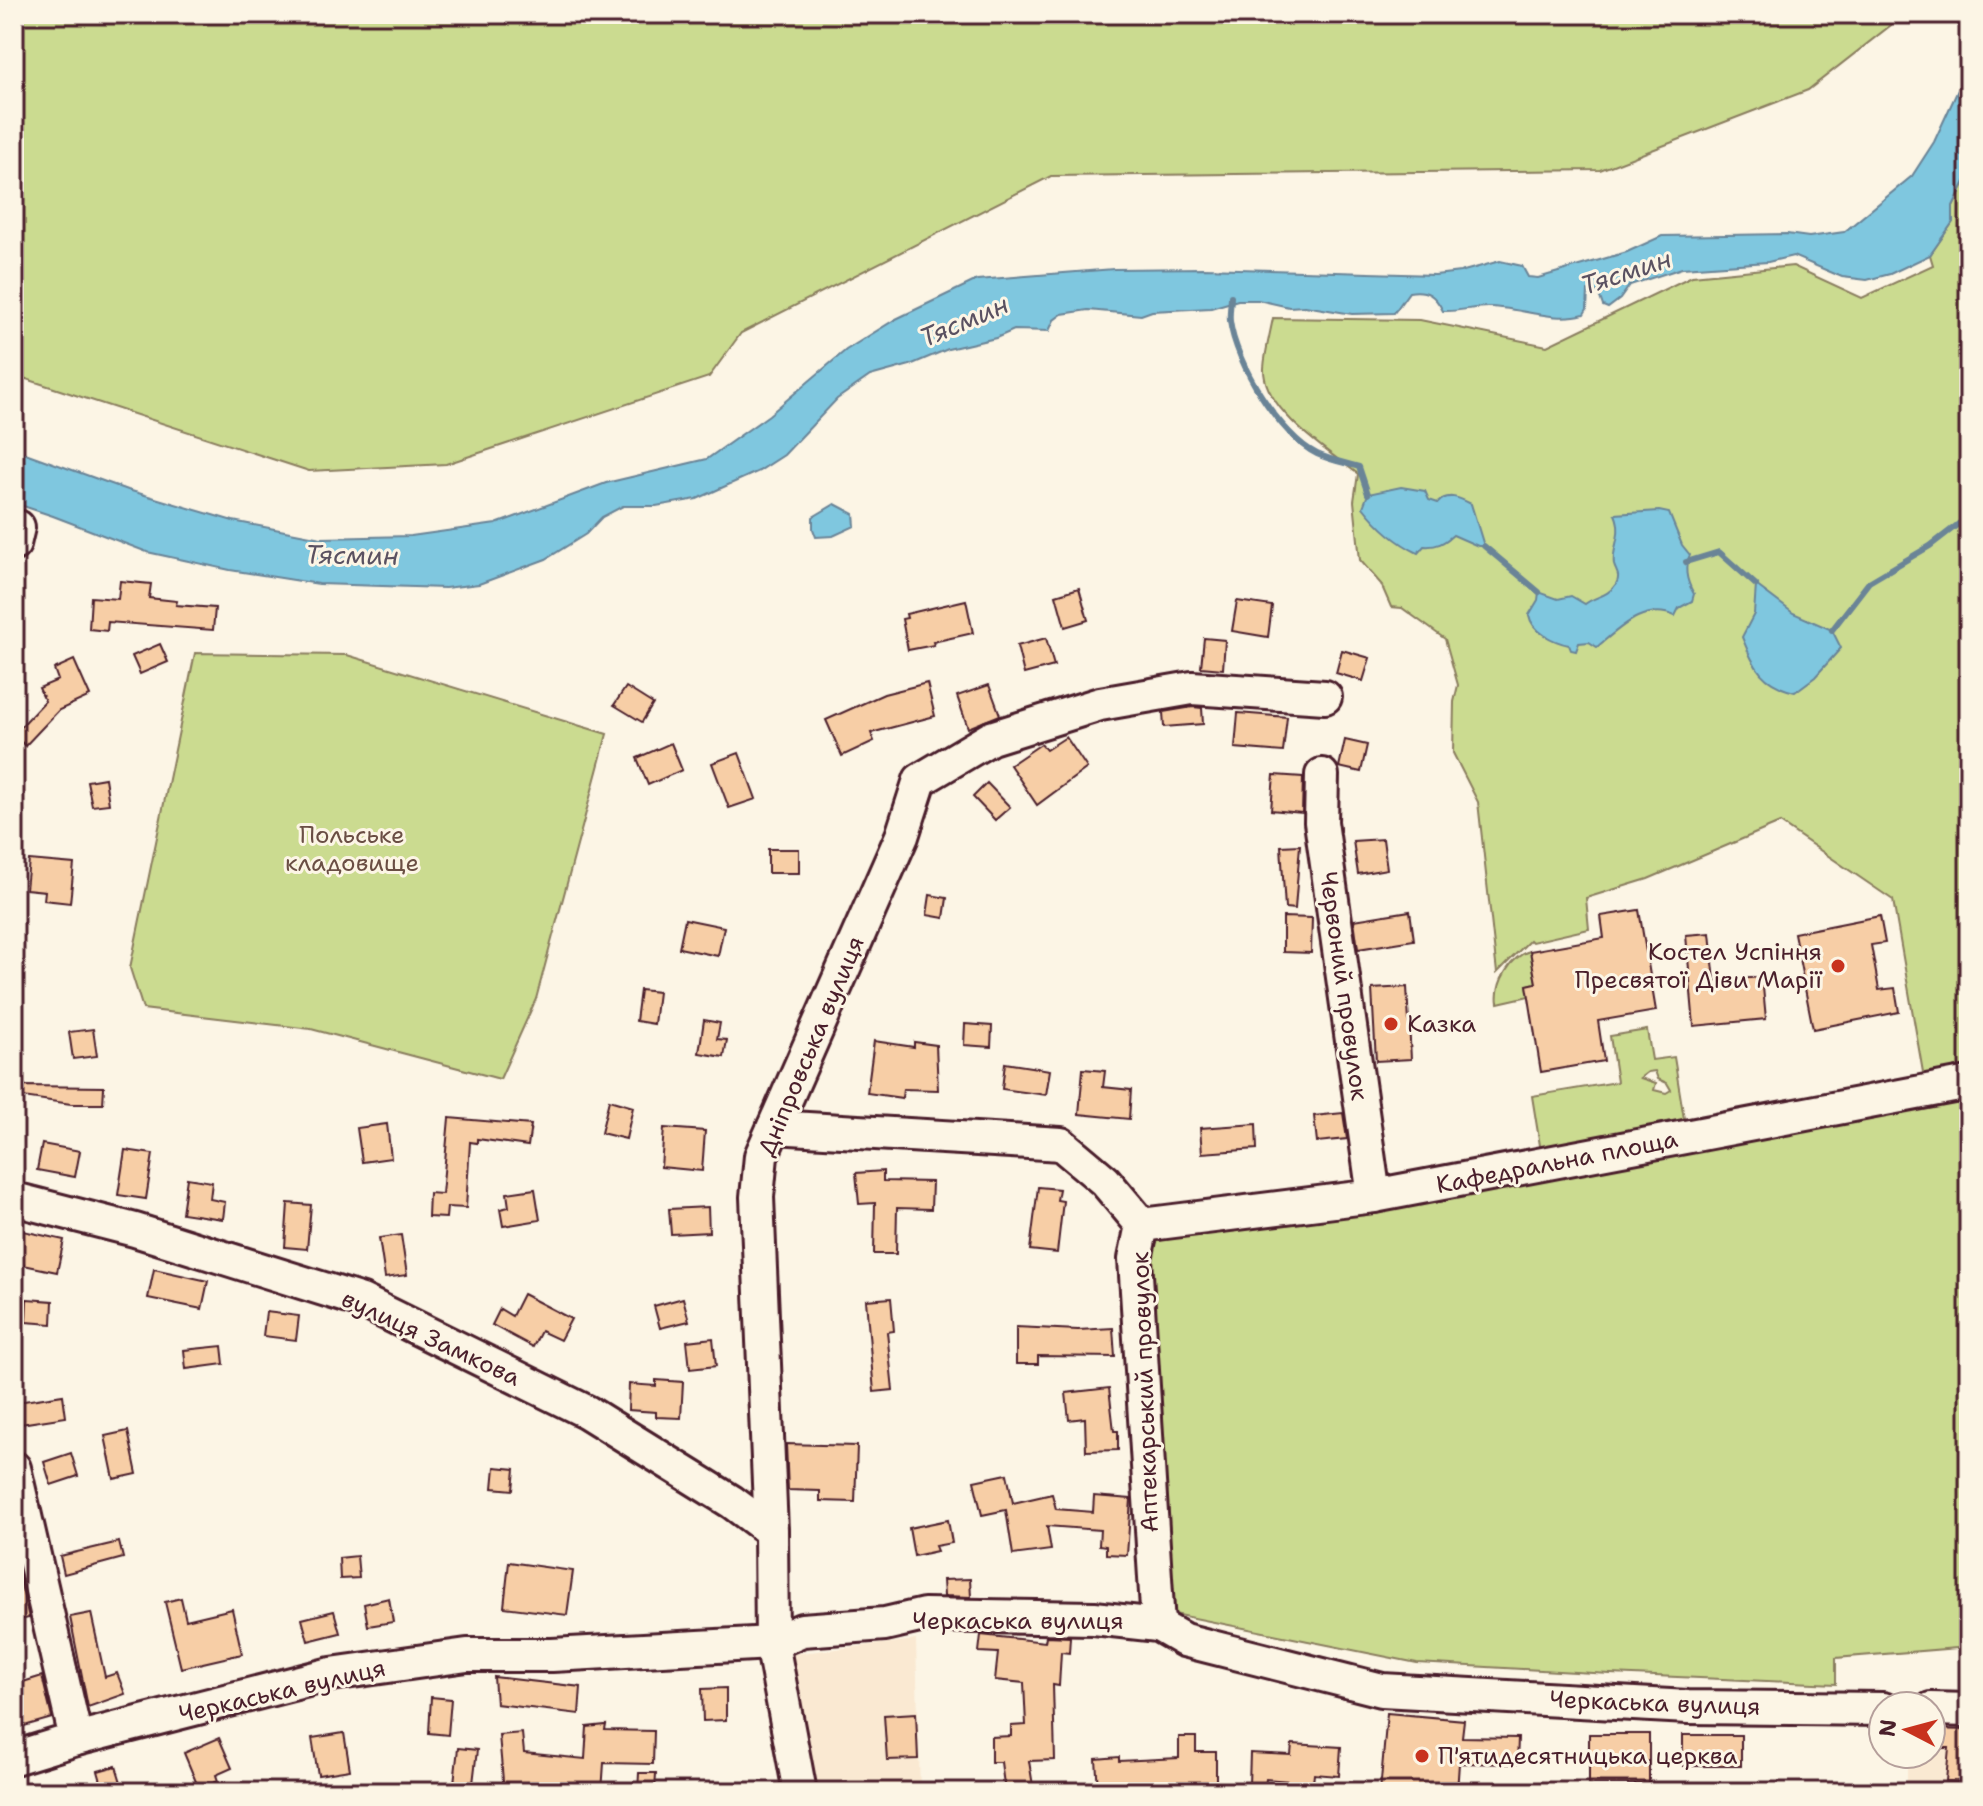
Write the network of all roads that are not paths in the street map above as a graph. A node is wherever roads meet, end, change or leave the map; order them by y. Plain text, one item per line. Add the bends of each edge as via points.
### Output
1 (1325, 697) dead end
2 (1322, 775) dead end
3 (1969, 1083) edge
4 (774, 1127) junction
5 (1374, 1196) junction
6 (14, 1199) edge
7 (1142, 1225) junction
8 (14, 1468) edge
9 (771, 1531) junction
10 (1158, 1625) junction
11 (772, 1643) junction
12 (1867, 1709) edge
13 (1947, 1709) edge
14 (1969, 1710) edge
15 (76, 1739) junction
16 (14, 1758) edge
17 (800, 1792) edge

1 - 4 street, Дніпровська вулиця via 1192,688 1100,704 991,738 920,780 902,836
2 - 5 street, Червоний провулок via 1321,822
3 - 5 street, Кафедральна площа
4 - 7 street, Аптекарський провулок via 1061,1144 1105,1181
4 - 9 street, Дніпровська вулиця via 761,1156 757,1197
5 - 7 street, Кафедральна площа
6 - 9 street, вулиця Замкова via 135,1230 362,1301 587,1412
7 - 10 street, Аптекарський провулок via 1135,1259
8 - 15 street
9 - 11 street, Дніпровська вулиця
10 - 11 street, Черкаська вулиця via 1094,1618 924,1615 885,1624 802,1630
10 - 12 street, Черкаська вулиця via 1184,1640 1382,1690 1688,1707
11 - 15 street, Черкаська вулиця via 467,1655 331,1674
11 - 17 street, Дніпровська вулиця
13 - 14 street
15 - 16 street, Черкаська вулиця

